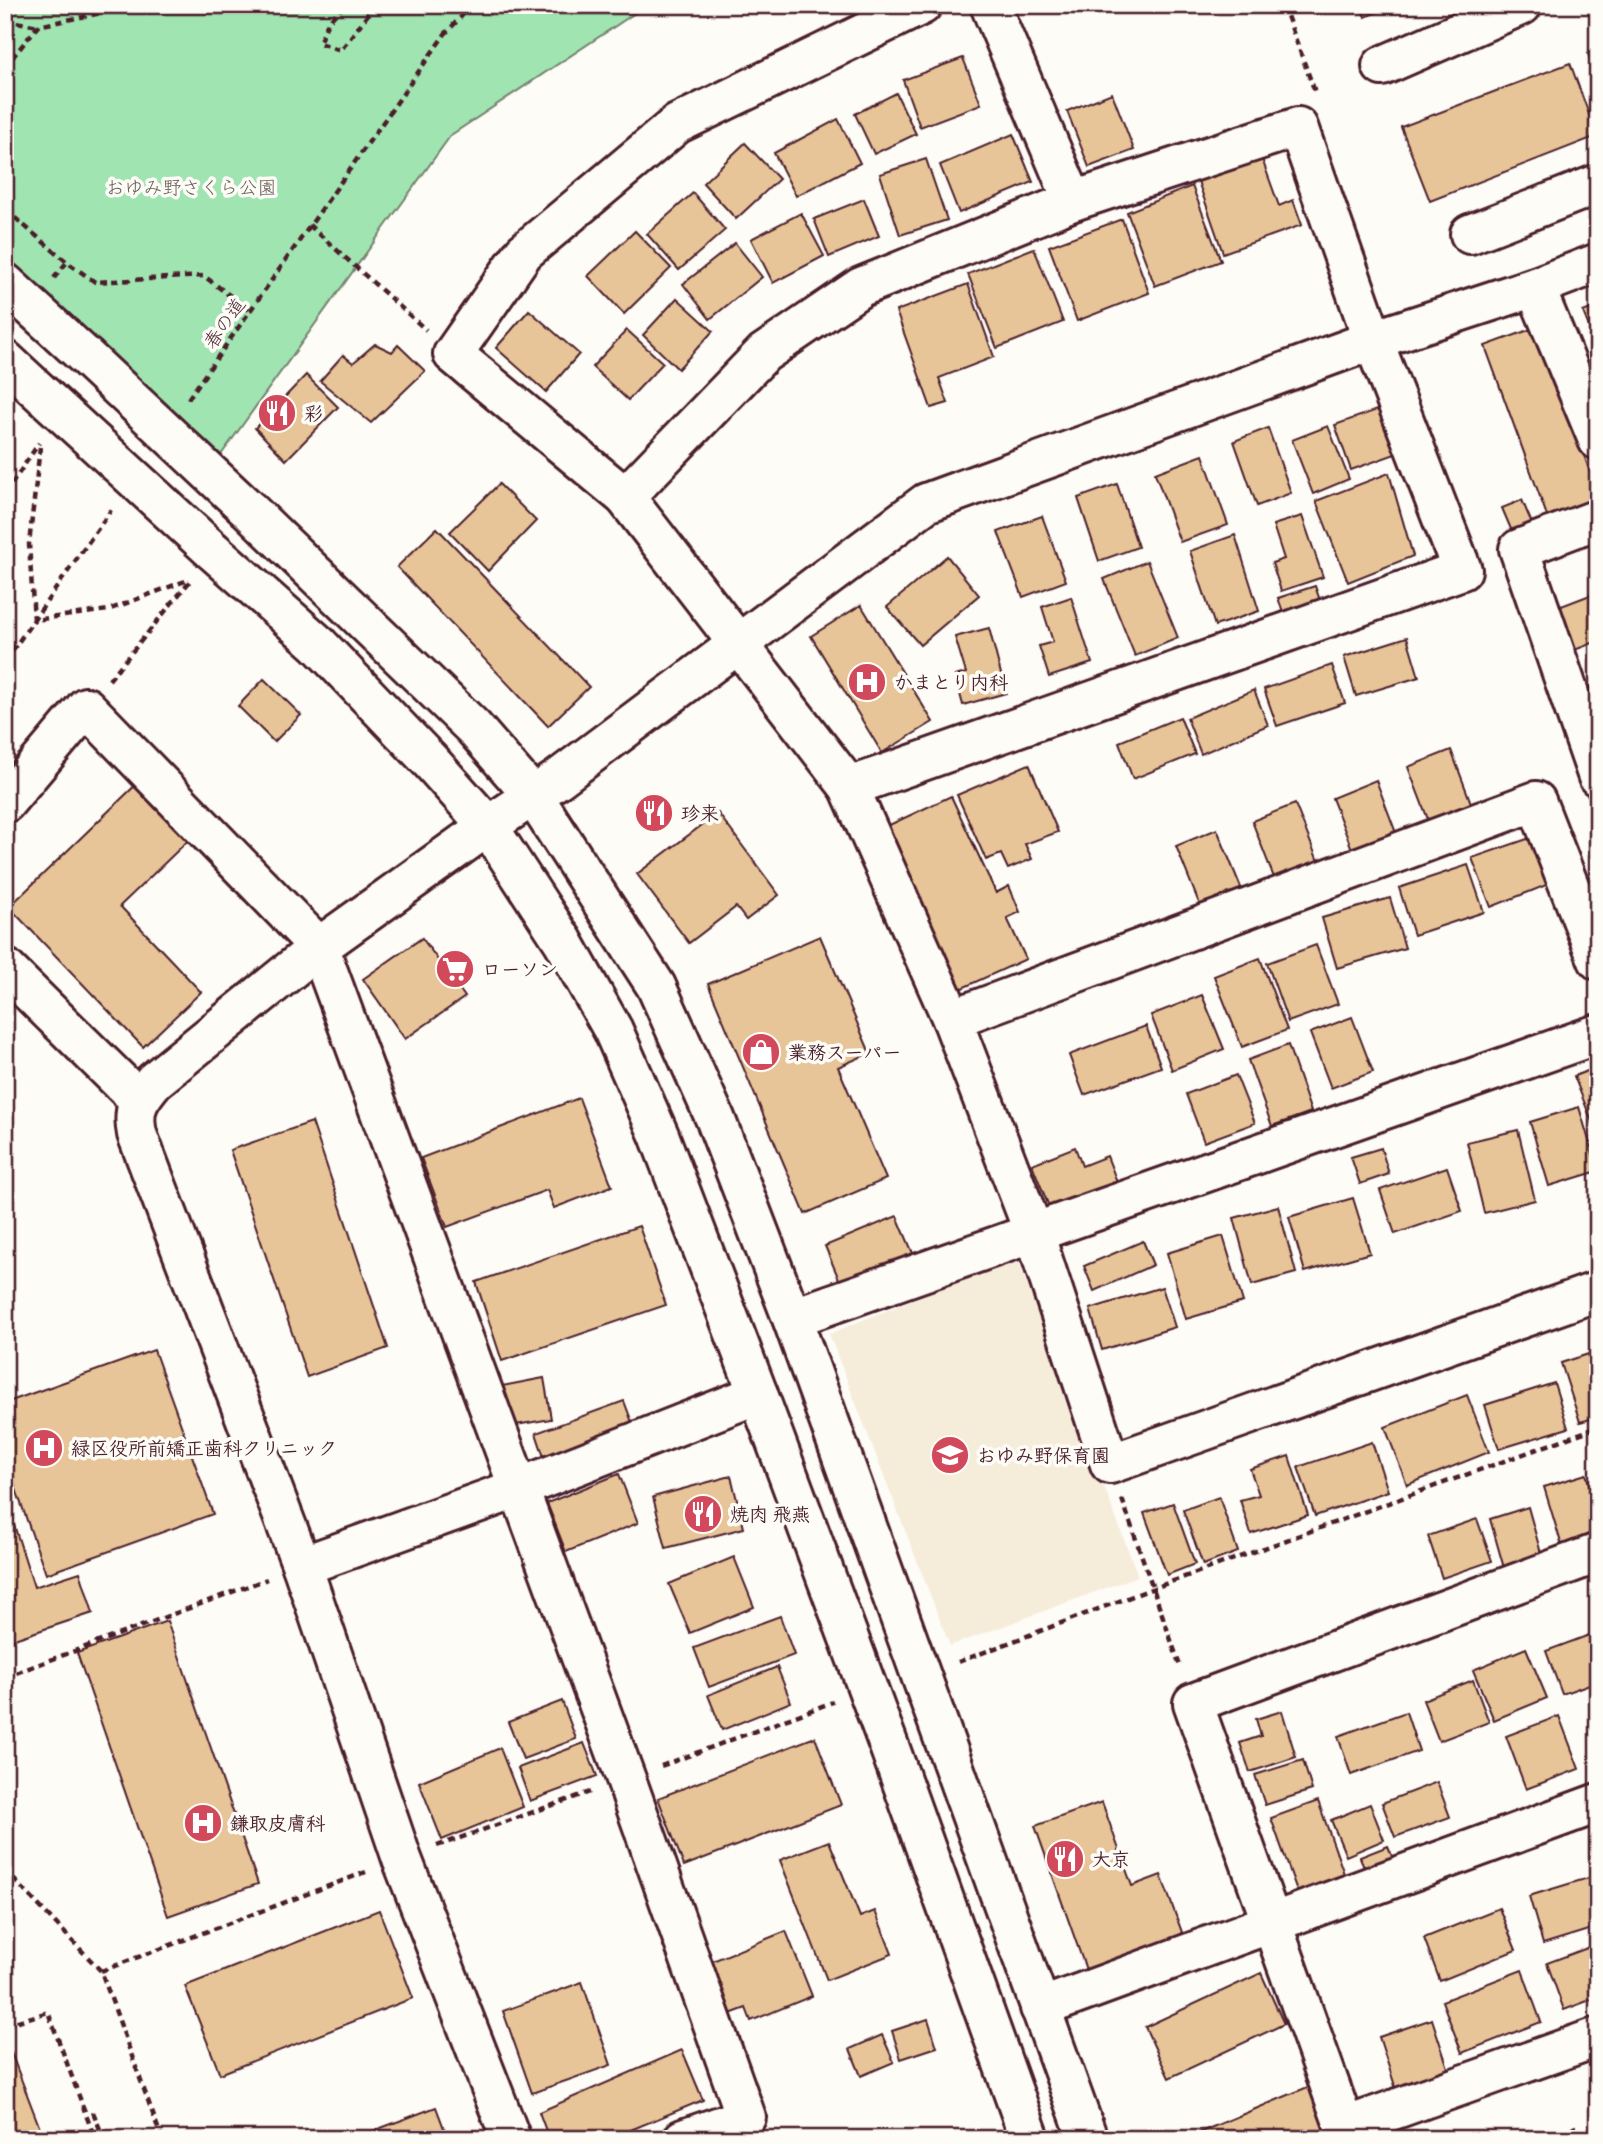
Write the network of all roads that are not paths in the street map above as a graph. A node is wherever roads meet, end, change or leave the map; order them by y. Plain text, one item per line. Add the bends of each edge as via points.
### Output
1 (922, 5) edge
2 (990, 5) edge
3 (1522, 5) edge
4 (1381, 66) dead end
5 (1598, 184) edge
6 (1073, 201) junction
7 (1469, 233) dead end
8 (1598, 264) edge
9 (5, 284) edge
10 (1535, 287) junction
11 (1373, 340) junction
12 (5, 360) edge
13 (1598, 440) edge
14 (625, 497) junction
15 (1598, 519) edge
16 (740, 644) junction
17 (1598, 777) edge
18 (849, 787) junction
19 (534, 797) junction
20 (5, 803) edge
21 (488, 826) junction
22 (319, 947) junction
23 (1598, 960) edge
24 (5, 968) edge
25 (952, 1019) junction
26 (1598, 1034) edge
27 (139, 1100) junction
28 (1034, 1233) junction
29 (1598, 1291) edge
30 (792, 1318) junction
31 (758, 1394) junction
32 (519, 1488) junction
33 (1598, 1553) edge
34 (302, 1566) junction
35 (1598, 1803) edge
36 (1272, 1923) junction
37 (1040, 2008) junction
38 (1598, 2037) edge
39 (1347, 2133) edge
40 (511, 2139) edge
41 (683, 2139) edge
42 (1030, 2139) edge
43 (1088, 2139) edge

1 - 14 street via 677,124 524,252 453,354
2 - 6 street
3 - 4 street
5 - 7 street
6 - 11 street via 1298,127
6 - 14 street via 861,287 764,353
8 - 10 street
9 - 19 street, bridge via 248,509 473,727
10 - 11 street
10 - 13 street
11 - 16 street via 926,502
11 - 18 street via 1462,570
12 - 21 street, bridge via 318,644
14 - 16 street
15 - 17 street via 1519,549
16 - 18 street
16 - 19 street
18 - 25 street
19 - 21 street
19 - 30 street via 656,986 715,1118
20 - 22 street via 86,707
21 - 22 street
21 - 31 street via 563,941 613,1030 659,1135
22 - 27 street via 153,1081
22 - 32 street
23 - 25 street via 1536,801
24 - 27 street
25 - 28 street
26 - 28 street
27 - 34 street via 136,1134
28 - 29 street via 1110,1464
28 - 30 street
30 - 37 street
31 - 32 street
31 - 42 street
32 - 34 street
32 - 41 street via 746,2118
33 - 36 street via 1193,1703
34 - 40 street via 402,1859
35 - 36 street
36 - 37 street
36 - 39 street
37 - 43 street
38 - 39 street

